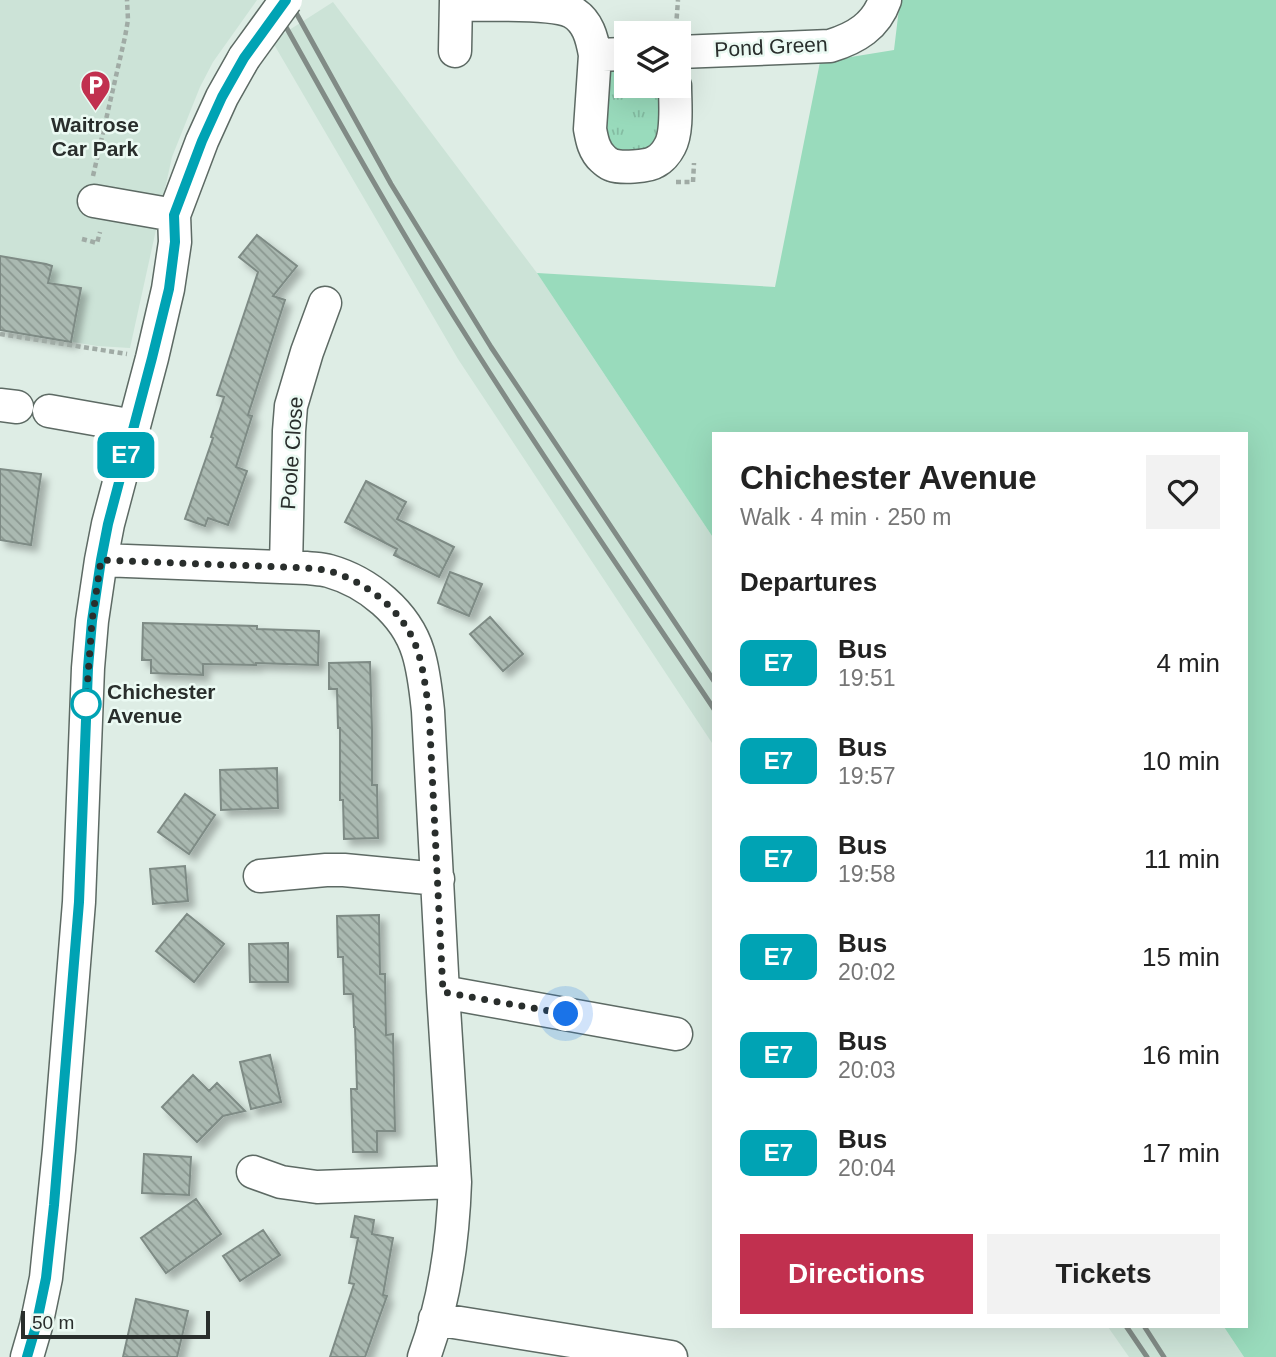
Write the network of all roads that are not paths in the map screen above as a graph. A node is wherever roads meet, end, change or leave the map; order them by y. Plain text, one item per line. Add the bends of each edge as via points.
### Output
1 (286, 0) edge
2 (885, 0) edge
3 (456, 2) edge
4 (455, 51) dead end
5 (691, 52) edge
6 (614, 54) edge
7 (595, 55) junction
8 (675, 98) edge
9 (93, 192) road end
10 (174, 215) junction
11 (325, 303) dead end
12 (49, 411) dead end
13 (134, 426) junction
14 (101, 560) junction
15 (286, 567) junction
16 (253, 877) dead end
17 (438, 879) junction
18 (443, 992) junction
19 (676, 1034) dead end
20 (246, 1169) dead end
21 (455, 1182) junction
22 (435, 1319) junction
23 (27, 1357) edge
24 (424, 1357) edge
25 (671, 1357) edge

1 - 10 street, bridge via 222,97
2 - 5 street, Pond Green via 868,28 830,46
3 - 4 street
3 - 7 street via 570,11 587,27
6 - 7 street
7 - 8 street via 590,129 596,152 613,166 646,166 663,155 674,134
9 - 10 street
10 - 13 street via 169,289
11 - 15 street, Poole Close via 291,406
12 - 13 street
13 - 14 street
14 - 15 street
14 - 23 street via 88,668 79,902 58,1164 46,1278
15 - 17 street via 328,571 369,590 388,605 418,651 429,711
16 - 17 street via 344,870
17 - 18 street
18 - 19 street
18 - 21 street
20 - 21 street via 281,1182 317,1187
21 - 22 street via 450,1251
22 - 24 street
22 - 25 street

